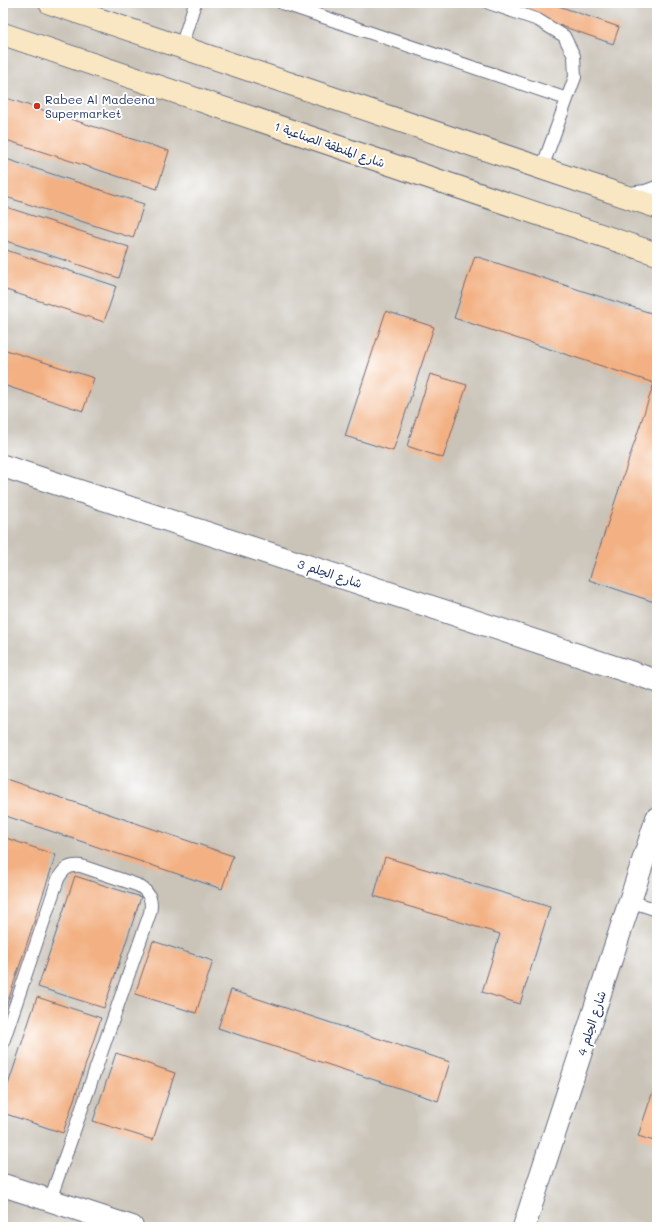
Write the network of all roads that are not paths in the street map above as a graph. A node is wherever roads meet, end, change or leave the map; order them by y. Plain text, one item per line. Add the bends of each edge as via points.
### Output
1 (50, 3) edge
2 (195, 3) edge
3 (282, 3) edge
4 (490, 3) edge
5 (3, 34) edge
6 (181, 47) junction
7 (567, 99) junction
8 (542, 168) junction
9 (657, 192) edge
10 (631, 198) junction
11 (657, 207) edge
12 (657, 254) edge
13 (3, 466) edge
14 (657, 681) edge
15 (657, 818) edge
16 (630, 901) junction
17 (657, 910) edge
18 (3, 1042) edge
19 (3, 1185) edge
20 (50, 1200) junction
21 (132, 1227) edge
22 (524, 1227) edge

1 - 6 street
2 - 6 lane
3 - 7 lane
4 - 7 lane via 538,20 564,36 574,56 575,77
5 - 12 street, شارع المنطقة الصناعية 1
6 - 8 street
7 - 8 lane
8 - 10 street
9 - 10 street
10 - 11 street
13 - 14 street, شارع الحِلم 3
15 - 16 street, شارع الحِلم 4
16 - 17 lane
16 - 22 street, شارع الحِلم 4
18 - 20 lane via 61,873 67,868 81,866 143,888 150,900 150,913
19 - 20 street
20 - 21 street

